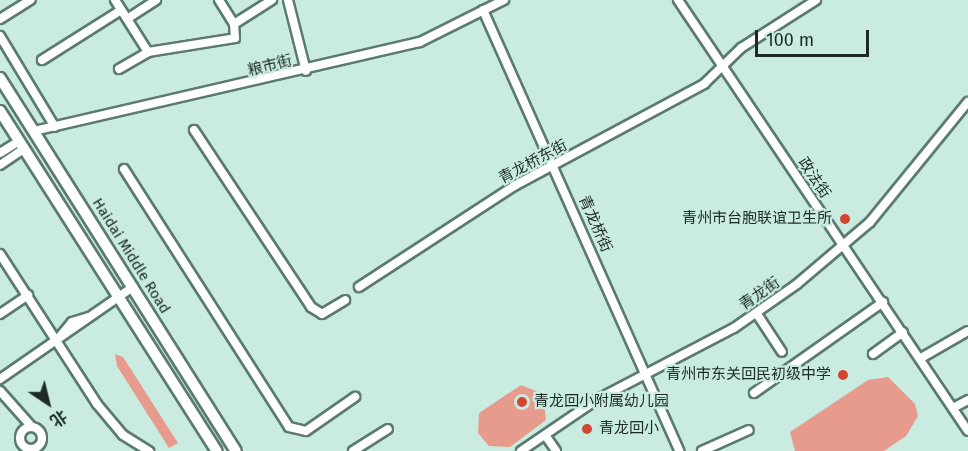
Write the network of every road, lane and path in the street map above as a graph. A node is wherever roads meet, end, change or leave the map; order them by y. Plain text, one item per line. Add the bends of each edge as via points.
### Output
1 (31, 0) edge
2 (115, 0) edge
3 (156, 0) edge
4 (219, 0) edge
5 (272, 0) edge
6 (288, 0) edge
7 (504, 0) edge
8 (678, 0) edge
9 (816, 0) edge
10 (122, 10) junction
11 (483, 10) junction
12 (130, 16) dead end
13 (0, 19) edge
14 (234, 24) junction
15 (0, 36) edge
16 (148, 52) junction
17 (42, 60) dead end
18 (723, 66) junction
19 (119, 69) dead end
20 (306, 71) junction
21 (0, 78) edge
22 (968, 102) edge
23 (0, 111) edge
24 (55, 127) junction
25 (194, 130) dead end
26 (34, 131) junction
27 (21, 145) junction
28 (0, 153) edge
29 (0, 165) edge
30 (554, 165) junction
31 (124, 169) dead end
32 (845, 246) junction
33 (2, 260) edge
34 (133, 287) junction
35 (359, 287) dead end
36 (28, 294) junction
37 (118, 297) junction
38 (345, 300) dead end
39 (883, 302) junction
40 (0, 314) edge
41 (757, 314) junction
42 (968, 331) edge
43 (903, 332) junction
44 (56, 340) junction
45 (782, 352) dead end
46 (873, 354) dead end
47 (921, 358) junction
48 (643, 372) junction
49 (0, 380) edge
50 (0, 391) edge
51 (754, 393) dead end
52 (355, 397) dead end
53 (968, 400) edge
54 (953, 408) junction
55 (32, 427) junction
56 (388, 429) dead end
57 (749, 430) dead end
58 (968, 431) edge
59 (545, 435) junction
60 (29, 450) edge
61 (149, 451) edge
62 (217, 451) edge
63 (236, 451) edge
64 (353, 451) edge
65 (521, 451) edge
66 (556, 451) edge
67 (679, 451) edge
68 (702, 451) edge

1 - 13 street
2 - 10 street
3 - 12 street
4 - 14 street
5 - 14 street
6 - 20 street
7 - 11 street, 粮市街
8 - 18 street, 政法街
9 - 18 street, 青龙桥东街
10 - 16 street
10 - 17 street
11 - 20 street, 粮市街 via 420,42
11 - 30 street, 青龙桥街
14 - 16 street via 235,38
15 - 24 street
16 - 19 street
18 - 30 street, 青龙桥东街 via 666,108
18 - 32 street, 政法街
20 - 24 street, 粮市街
21 - 26 main road, Haidai Middle Road
22 - 32 street, 青龙街
23 - 27 main road
24 - 26 street, 粮市街
25 - 38 street via 311,307 322,314
26 - 34 main road, Haidai Middle Road
27 - 28 street
27 - 29 street
27 - 37 main road
30 - 35 street, 青龙桥东街
30 - 48 street, 青龙桥街
31 - 52 street via 288,427 306,431
32 - 39 street, 政法街
32 - 41 street, 青龙街
33 - 36 street
34 - 37 street
34 - 63 main road, Haidai Middle Road
36 - 40 street
36 - 44 street
37 - 44 street via 88,317 72,322
37 - 62 main road
39 - 43 street, 政法街
39 - 51 street
41 - 45 street
41 - 48 street, 青龙街
42 - 47 street
43 - 46 street
43 - 47 street, 政法街
44 - 49 street
44 - 61 street via 113,424
47 - 54 street, 政法街
48 - 59 street, 青龙街
48 - 67 street, 青龙桥街
50 - 55 street
53 - 54 street
54 - 58 street, 政法街
55 - 60 street via 21,436
55 - 60 street via 42,439
56 - 64 street
57 - 68 street
59 - 65 street, 青龙街
59 - 66 street

